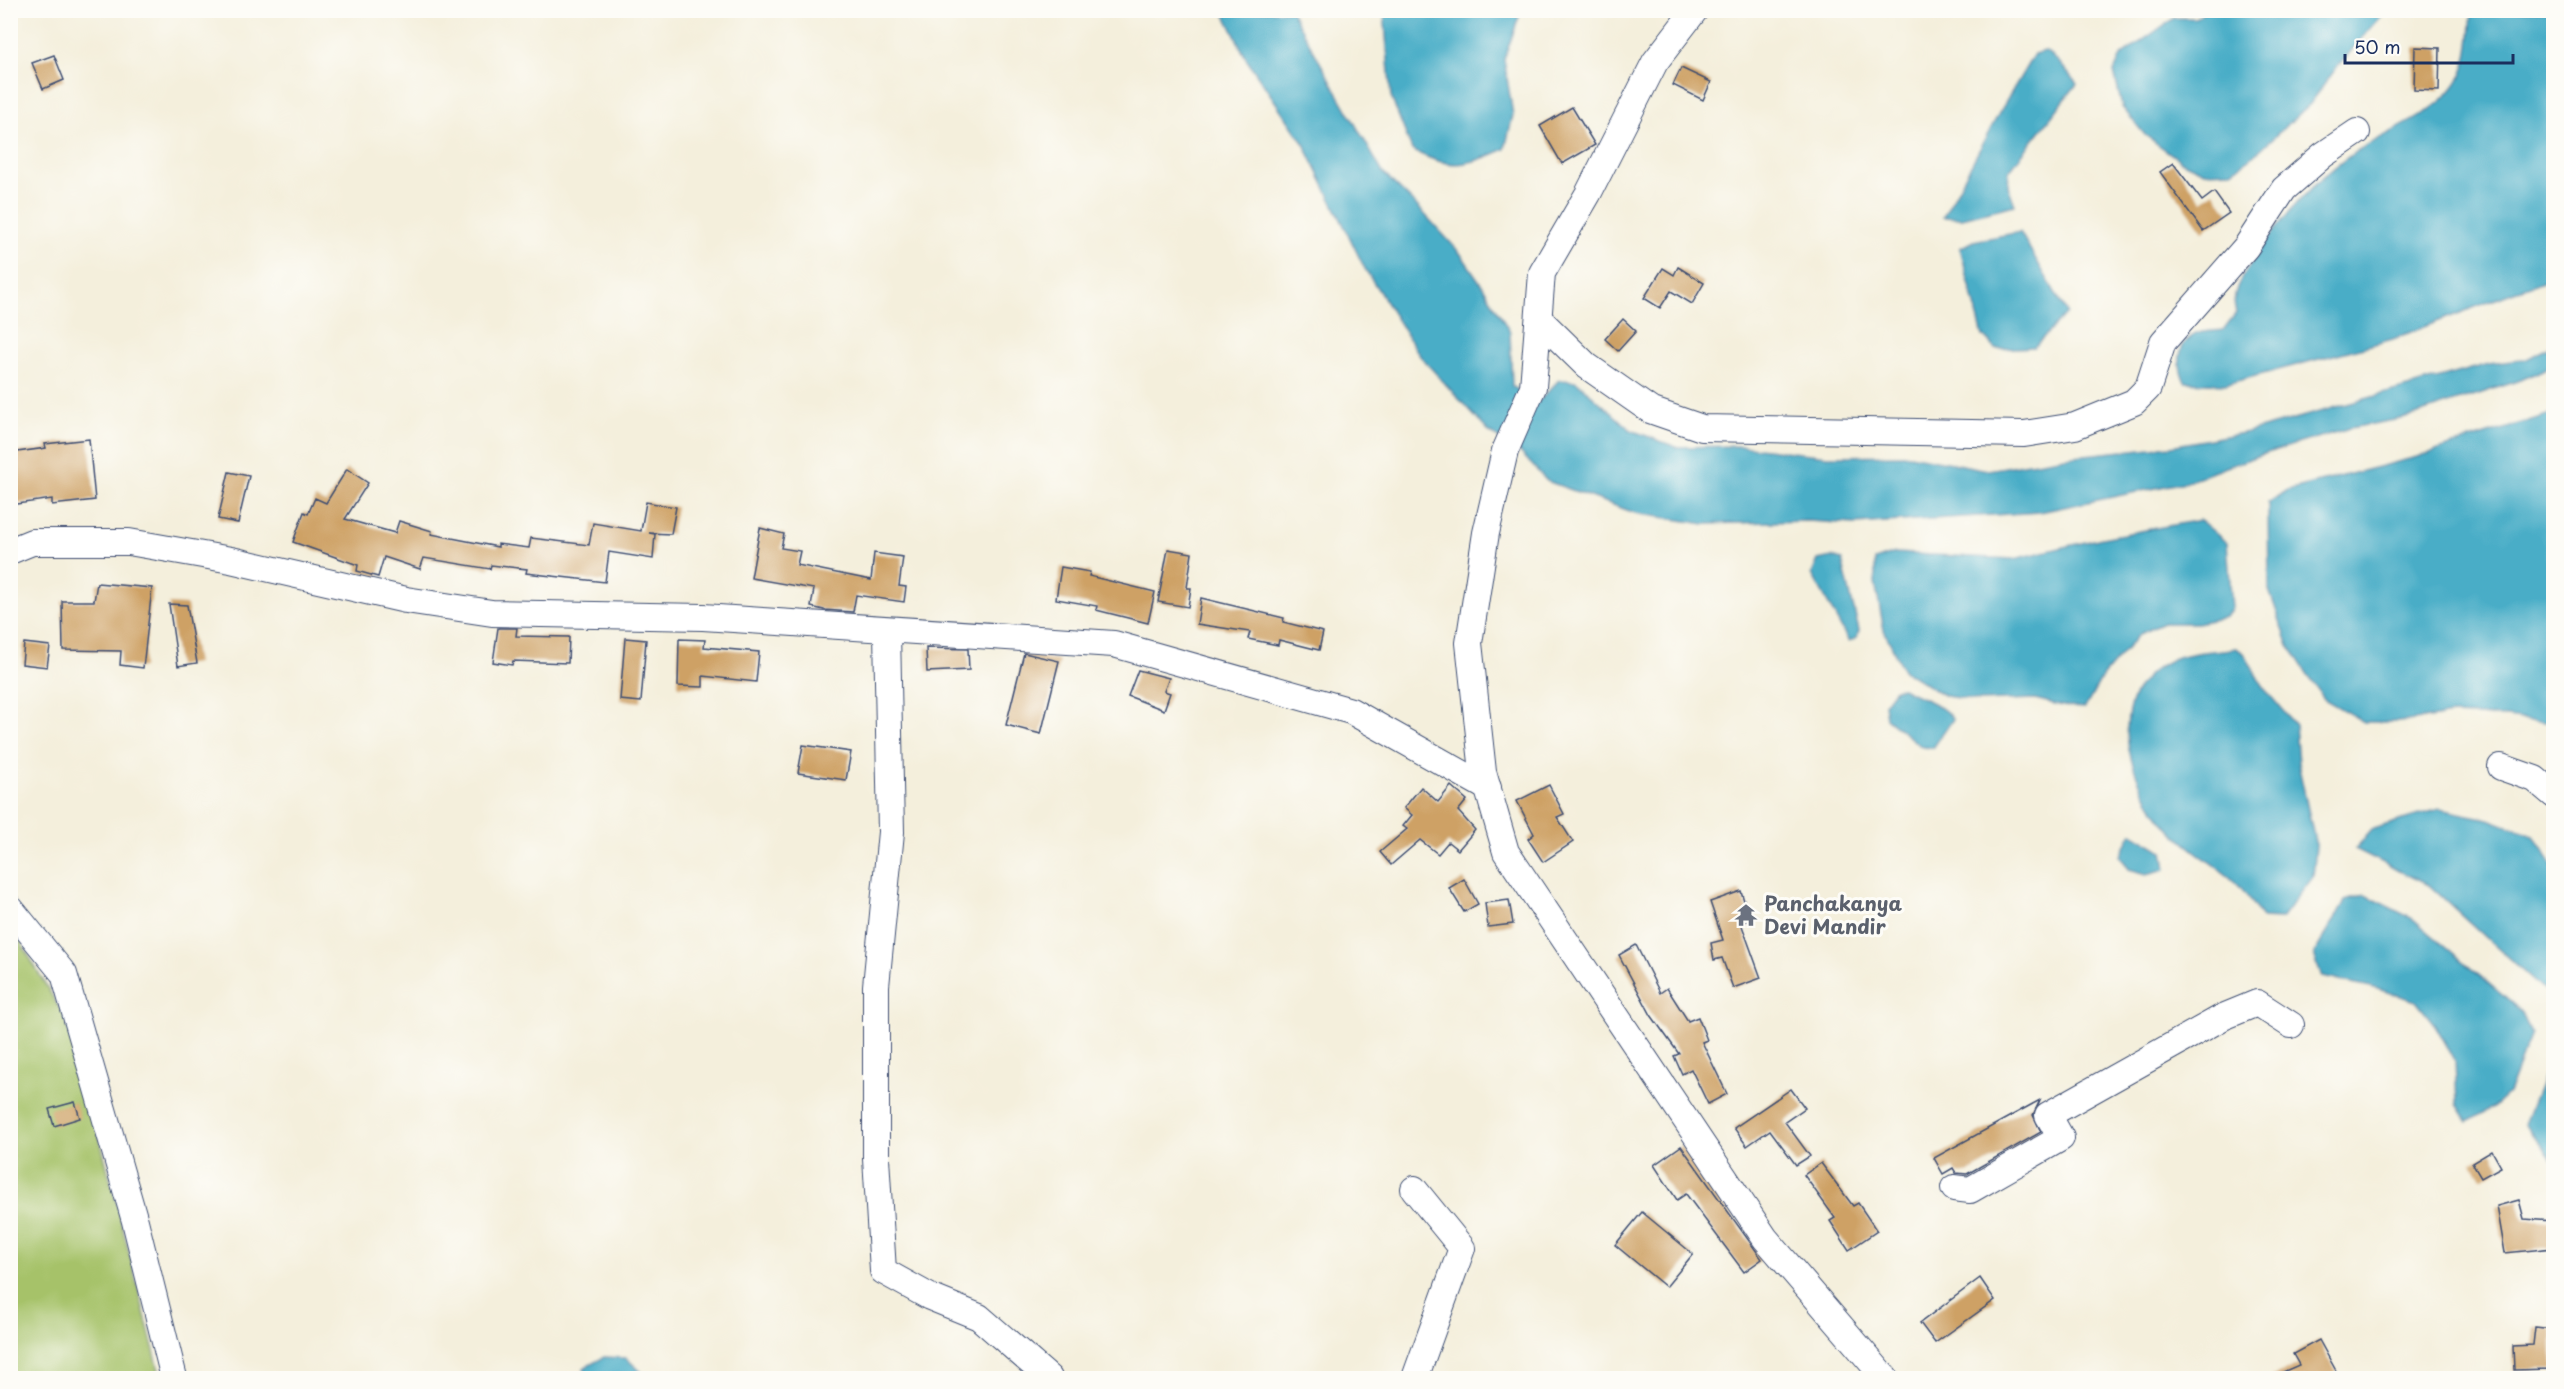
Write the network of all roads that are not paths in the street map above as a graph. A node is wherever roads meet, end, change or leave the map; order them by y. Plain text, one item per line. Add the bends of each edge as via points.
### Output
1 (1695, 10) edge
2 (2357, 132) dead end
3 (1540, 320) junction
4 (10, 551) edge
5 (887, 631) junction
6 (2501, 767) dead end
7 (1488, 788) junction
8 (2553, 795) edge
9 (10, 908) edge
10 (2291, 1025) dead end
11 (1954, 1188) dead end
12 (1414, 1189) dead end
13 (174, 1378) edge
14 (1049, 1378) edge
15 (1415, 1378) edge
16 (1885, 1378) edge

1 - 3 street via 1655,62 1588,194 1542,273
2 - 3 street via 2284,189 2246,247 2163,342 2148,388 2134,402 2075,426 2024,434 1702,428 1650,410 1587,366
3 - 7 street via 1533,387 1504,451 1486,533 1470,643
4 - 5 street via 32,542 129,542 231,560 406,600 492,613 703,617
5 - 7 street via 1114,644 1352,711
5 - 14 street via 891,832 876,986 876,1158 883,1271 930,1298 979,1317
6 - 8 street via 2535,779
7 - 16 street via 1506,852 1765,1238
9 - 13 street via 64,974 135,1221
10 - 11 street via 2257,1003 2223,1017 2048,1115 2061,1138 1970,1190
12 - 15 street via 1462,1248

